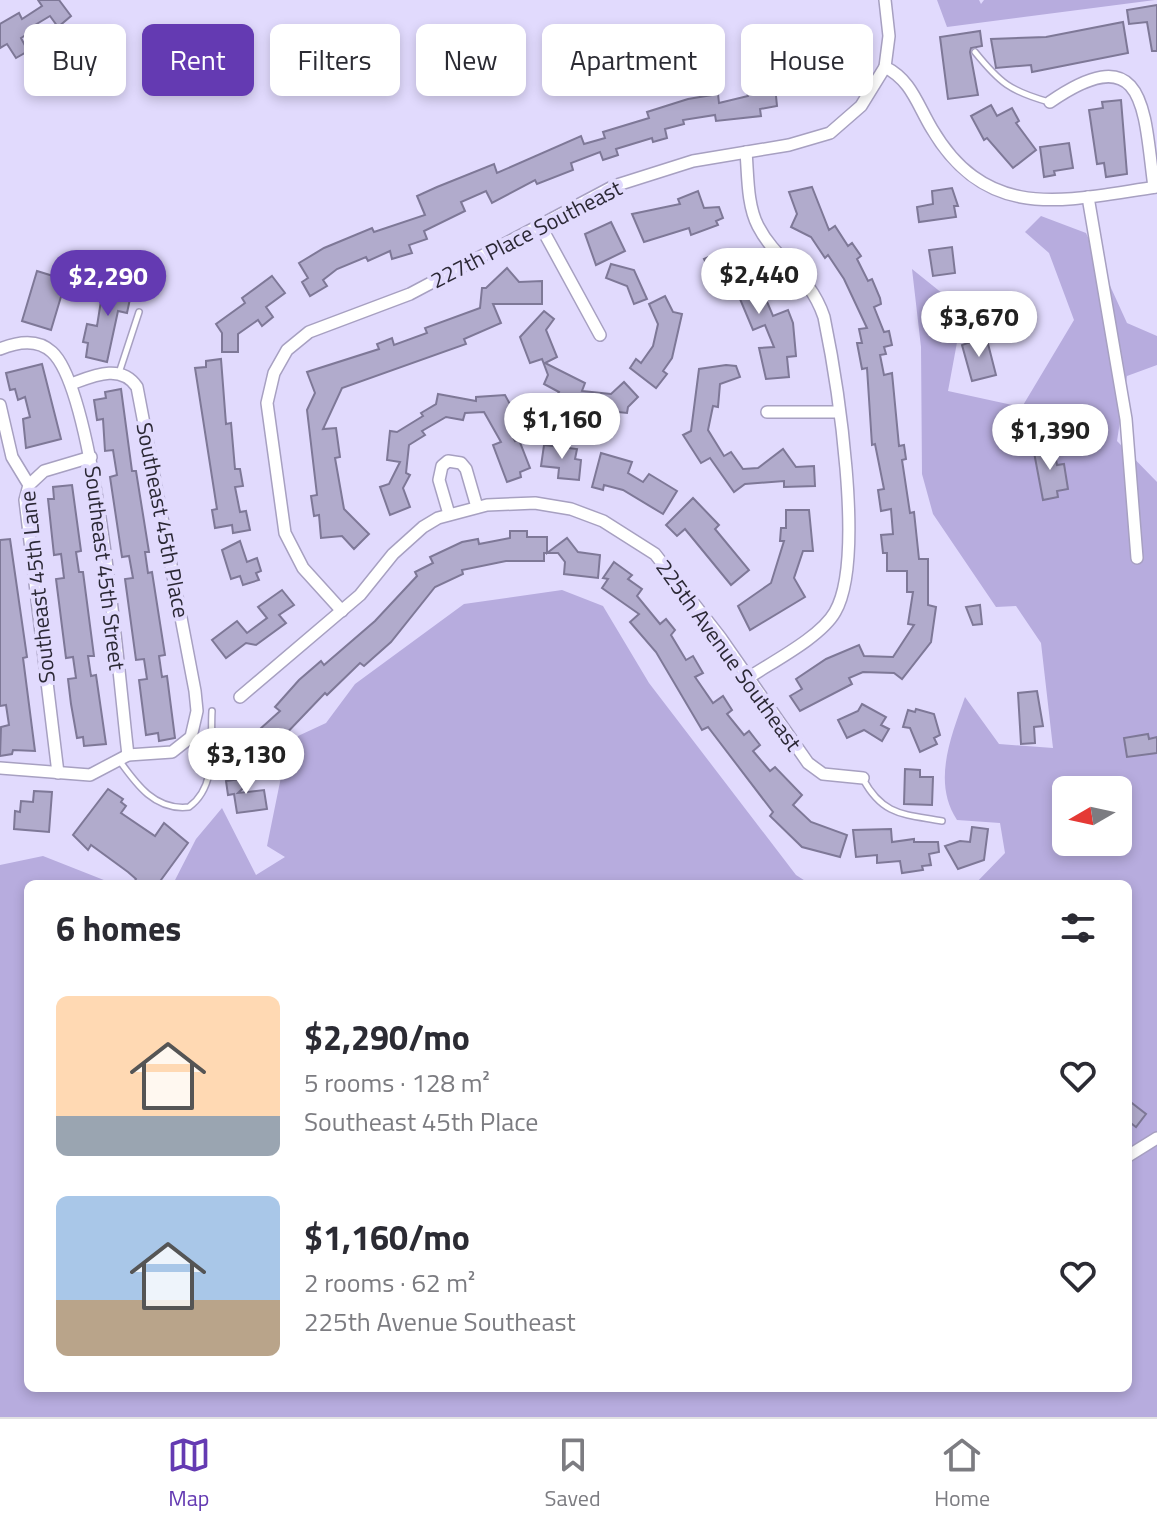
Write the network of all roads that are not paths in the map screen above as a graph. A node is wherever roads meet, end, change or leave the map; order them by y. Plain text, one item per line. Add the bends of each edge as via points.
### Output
1 (885, 0) edge
2 (975, 52) dead end
3 (885, 67) junction
4 (1050, 102) joint
5 (746, 152) junction
6 (1156, 187) edge
7 (1088, 197) junction
8 (540, 225) junction
9 (139, 312) dead end
10 (600, 335) dead end
11 (0, 349) edge
12 (119, 374) junction
13 (71, 384) junction
14 (0, 405) edge
15 (767, 412) dead end
16 (838, 412) junction
17 (91, 457) junction
18 (29, 485) junction
19 (477, 507) junction
20 (449, 514) junction
21 (1137, 558) dead end
22 (342, 611) junction
23 (748, 678) junction
24 (240, 697) dead end
25 (212, 711) dead end
26 (124, 757) junction
27 (0, 768) edge
28 (58, 773) junction
29 (863, 778) joint
30 (942, 821) dead end
31 (1157, 1138) edge
32 (1132, 1154) edge

1 - 3 street
2 - 4 lane via 1018,94
3 - 5 street, 227th Place Southeast via 861,106 830,133
3 - 7 street via 904,78 945,148 982,181 1034,201
4 - 6 street via 1093,78 1129,83 1143,103
5 - 8 street, 227th Place Southeast via 626,181
5 - 16 street via 758,226 819,301
6 - 7 street
7 - 21 street via 1126,419
8 - 10 street
8 - 22 street, 227th Place Southeast via 410,294 309,332 287,350 274,373 267,403 285,533 303,568
9 - 12 lane
11 - 13 street, Southeast 45th Street via 29,342 48,348
12 - 13 street via 103,373
12 - 26 street, Southeast 45th Place via 134,383 139,395 195,691 191,737 172,752
13 - 17 street, Southeast 45th Street
14 - 18 street, Southeast 45th Lane via 12,457
15 - 16 street
16 - 23 street via 849,516 840,602 818,631
17 - 18 street via 44,471
17 - 26 street, Southeast 45th Street
18 - 28 street, Southeast 45th Lane via 25,500
19 - 20 street, 225th Avenue Southeast
19 - 20 street via 466,469 448,461 439,480
19 - 23 street, 225th Avenue Southeast via 535,503 571,509 632,536 675,576
20 - 22 street, 225th Avenue Southeast via 408,539
22 - 24 street, 225th Avenue Southeast
23 - 29 street, 225th Avenue Southeast via 815,770
25 - 26 lane via 208,782 202,798 189,807 159,802 137,784
26 - 28 street via 90,775
27 - 28 street
29 - 30 lane via 873,798 893,812
31 - 32 street

